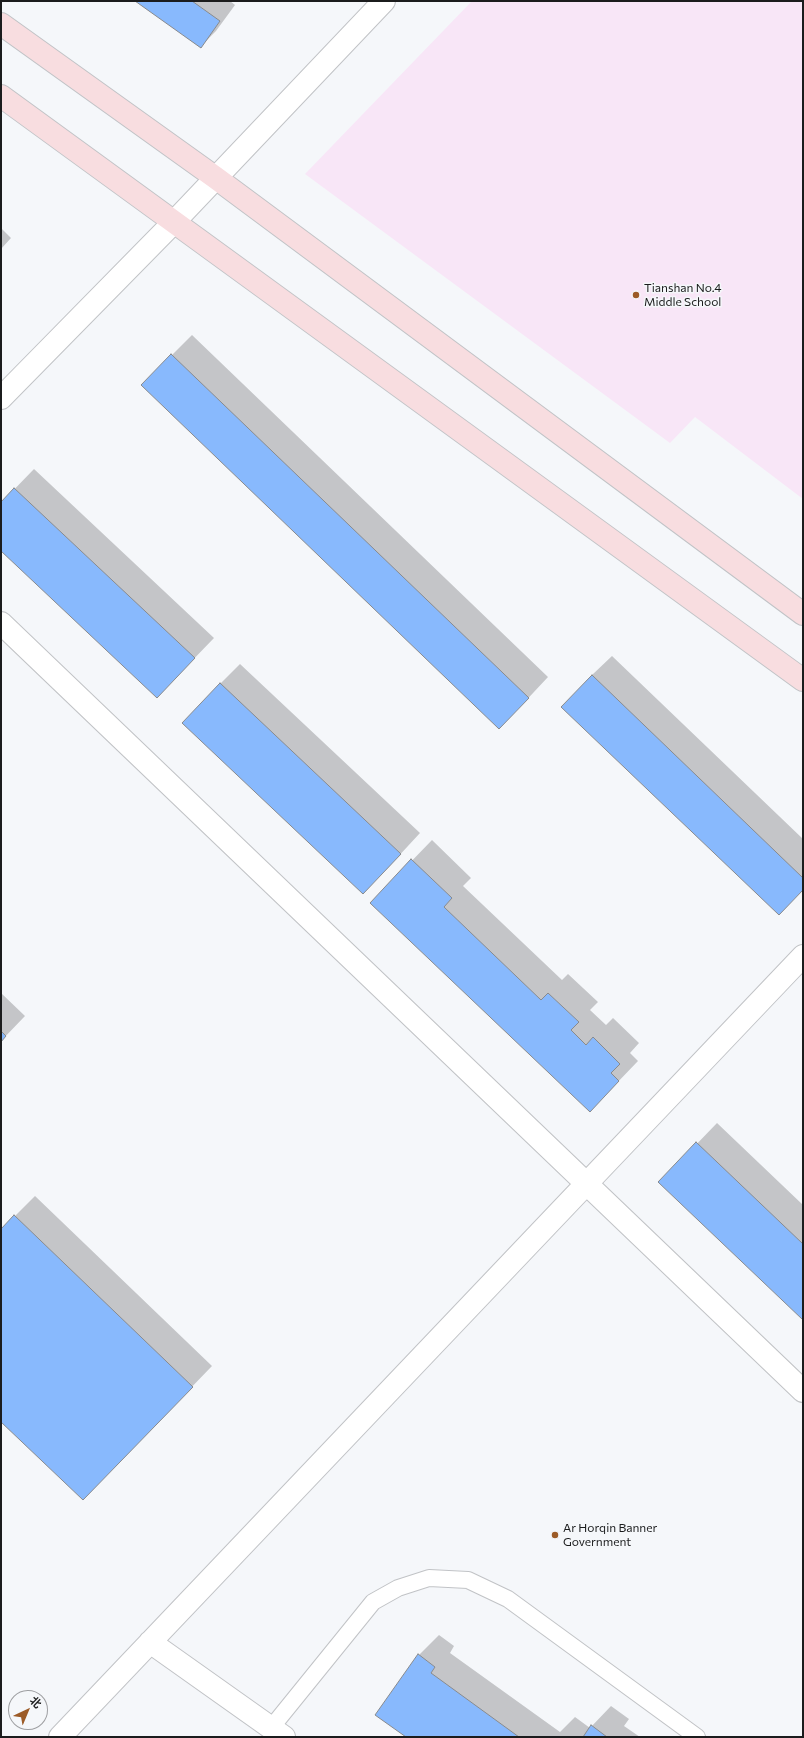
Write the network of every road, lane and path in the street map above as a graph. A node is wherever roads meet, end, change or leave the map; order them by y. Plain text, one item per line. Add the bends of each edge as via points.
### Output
1 (384, 1) edge
2 (1, 24) edge
3 (1, 96) edge
4 (216, 178) junction
5 (174, 222) junction
6 (1, 398) edge
7 (803, 614) edge
8 (1, 623) edge
9 (803, 680) edge
10 (803, 956) edge
11 (586, 1183) junction
12 (803, 1392) edge
13 (150, 1642) junction
14 (278, 1732) edge
15 (60, 1737) edge
16 (697, 1737) edge

1 - 4 street
2 - 4 main road
3 - 5 main road
4 - 5 street
4 - 7 main road
5 - 6 street
5 - 9 main road
8 - 11 street
10 - 11 street
11 - 12 street
11 - 13 street
13 - 14 street
13 - 15 street
14 - 16 lane via 374,1602 398,1588 429,1578 468,1580 508,1599

